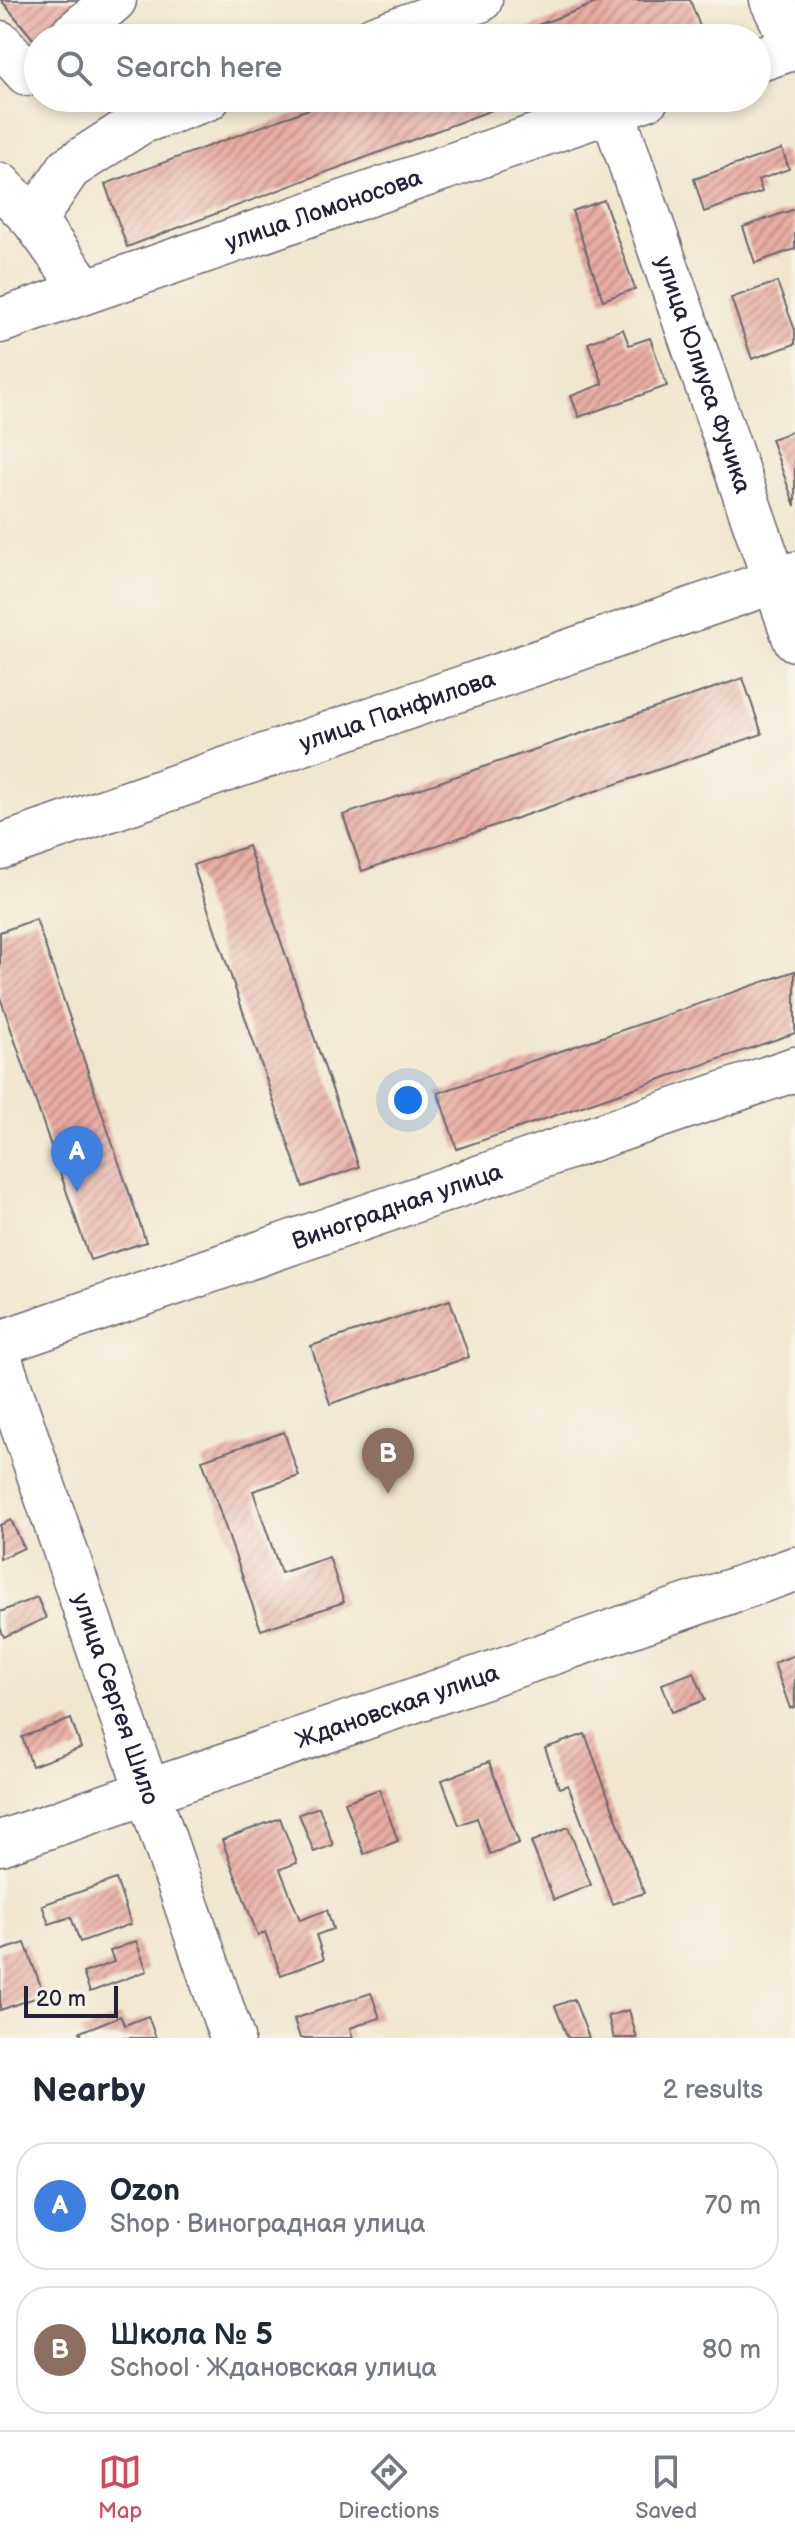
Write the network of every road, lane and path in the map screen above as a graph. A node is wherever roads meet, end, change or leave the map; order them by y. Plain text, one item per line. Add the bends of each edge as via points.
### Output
1 (114, 0) edge
2 (480, 0) edge
3 (772, 0) edge
4 (86, 24) edge
5 (413, 24) edge
6 (0, 43) edge
7 (795, 47) edge
8 (771, 55) edge
9 (24, 70) edge
10 (168, 112) edge
11 (607, 112) edge
12 (633, 112) edge
13 (0, 185) edge
14 (34, 220) junction
15 (85, 291) junction
16 (0, 321) edge
17 (785, 577) edge
18 (795, 639) edge
19 (0, 847) edge
20 (795, 1069) edge
21 (0, 1343) edge
22 (0, 1360) edge
23 (795, 1569) edge
24 (148, 1792) junction
25 (0, 1843) edge
26 (232, 2038) edge

1 - 4 street
2 - 5 street
3 - 7 street
6 - 9 street
7 - 8 street
10 - 14 street via 140,122 69,168
11 - 15 street, улица Ломоносова
12 - 17 street, улица Юлиуса Фучика
13 - 14 street
14 - 15 street
15 - 16 street, улица Ломоносова
17 - 18 street, улица Юлиуса Фучика
17 - 19 street, улица Панфилова
20 - 21 street, Виноградная улица
22 - 24 street, улица Сергея Шило
23 - 24 street, Ждановская улица
24 - 25 street, Ждановская улица
24 - 26 street, улица Сергея Шило

